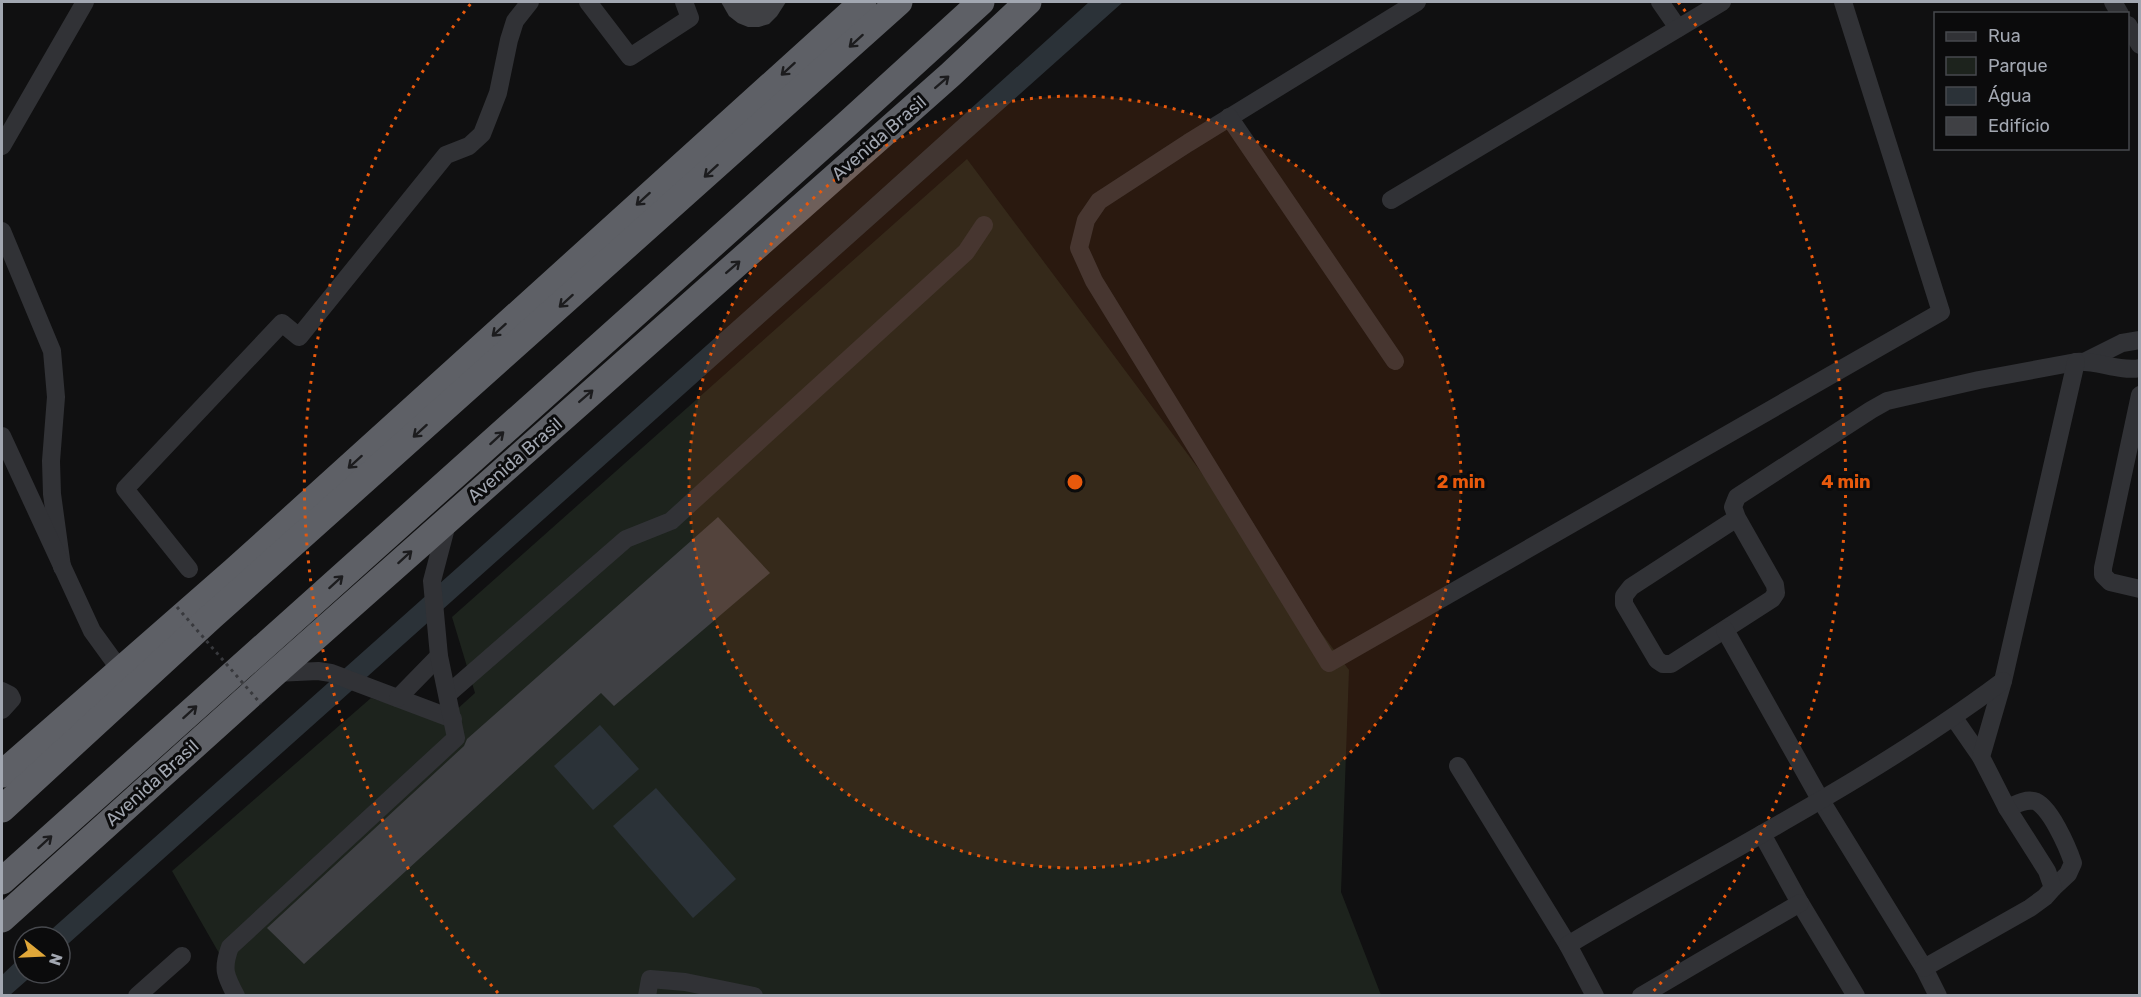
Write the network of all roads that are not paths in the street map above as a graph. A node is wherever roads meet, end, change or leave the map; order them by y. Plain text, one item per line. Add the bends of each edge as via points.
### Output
1 (85, 2) edge
2 (530, 2) edge
3 (588, 2) edge
4 (684, 2) edge
5 (863, 2) edge
6 (899, 2) edge
7 (981, 2) edge
8 (1011, 2) edge
9 (1028, 2) edge
10 (1417, 2) edge
11 (1660, 2) edge
12 (1722, 2) edge
13 (1843, 2) edge
14 (1677, 28) junction
15 (2129, 28) edge
16 (2139, 45) edge
17 (1229, 117) junction
18 (846, 125) junction
19 (2, 146) edge
20 (1391, 200) dead end
21 (984, 225) dead end
22 (2, 231) edge
23 (2131, 342) edge
24 (1395, 361) dead end
25 (2081, 361) junction
26 (2117, 367) junction
27 (2139, 369) edge
28 (2139, 395) edge
29 (2, 436) edge
30 (1737, 518) junction
31 (448, 519) junction
32 (62, 567) junction
33 (189, 569) dead end
34 (2139, 589) edge
35 (1725, 630) junction
36 (439, 656) junction
37 (122, 671) junction
38 (274, 673) junction
39 (2002, 681) junction
40 (2, 691) edge
41 (448, 694) junction
42 (398, 698) junction
43 (2, 710) edge
44 (1954, 718) junction
45 (453, 719) junction
46 (1981, 758) junction
47 (51, 765) junction
48 (1458, 766) dead end
49 (2, 774) edge
50 (2, 795) edge
51 (1820, 799) junction
52 (2007, 808) junction
53 (2, 809) edge
54 (1762, 834) junction
55 (2, 881) edge
56 (2053, 888) junction
57 (1800, 903) junction
58 (2, 919) edge
59 (1568, 945) junction
60 (182, 956) dead end
61 (1924, 968) junction
62 (137, 996) edge
63 (236, 996) edge
64 (647, 996) edge
65 (754, 996) edge
66 (1595, 996) edge
67 (1641, 996) edge
68 (1856, 996) edge
69 (1938, 996) edge

1 - 19 street
2 - 33 street via 516,21 509,40 498,93 482,134 469,146 446,155 299,337 282,322 125,489
3 - 4 street via 630,57 690,18
5 -> 37 highway
6 -> 47 highway via 211,617
7 - 18 highway, Avenida Brasil
8 - 18 highway
31 -> 9 highway, Avenida Brasil
10 - 17 street
11 - 14 street
12 - 14 street
13 - 17 street via 1941,312 1329,663 1094,281 1079,248 1086,220 1100,201
14 - 20 street
15 - 16 street
17 - 24 street
55 -> 18 highway, Avenida Brasil
21 - 41 street via 966,252 671,520 626,539
22 - 32 street via 52,351 56,397 52,494
23 - 25 street
23 - 26 street via 2115,356
25 - 26 street
25 - 30 street via 1887,401 1737,497 1733,507
25 - 39 street
26 - 27 street
28 - 34 street via 2103,568 2103,575 2110,582
29 - 32 street
30 - 35 street via 1776,593
30 - 35 street via 1631,587 1624,596 1624,604 1663,664 1671,664
31 - 36 street via 432,582
38 -> 31 highway, Avenida Brasil
32 - 37 street via 92,631
35 - 51 street
36 - 41 street
36 - 42 street
37 - 49 highway
38 - 42 street via 318,670
38 - 58 highway, Avenida Brasil
39 - 44 street
39 - 46 street
40 - 43 street via 12,699
41 - 45 street
42 - 45 street
44 - 46 street
44 - 51 street
45 - 63 street via 456,738 230,947 224,964
46 - 52 street
47 - 50 highway via 31,772
47 - 53 highway
48 - 59 street
51 - 54 street
51 - 61 street
52 - 56 street via 2047,871
52 - 56 street via 2024,801 2044,806 2073,863
54 - 57 street
54 - 59 street
56 - 61 street via 2030,908
57 - 67 street
57 - 68 street
59 - 66 street
60 - 62 street
61 - 69 street
64 - 65 street via 650,979

